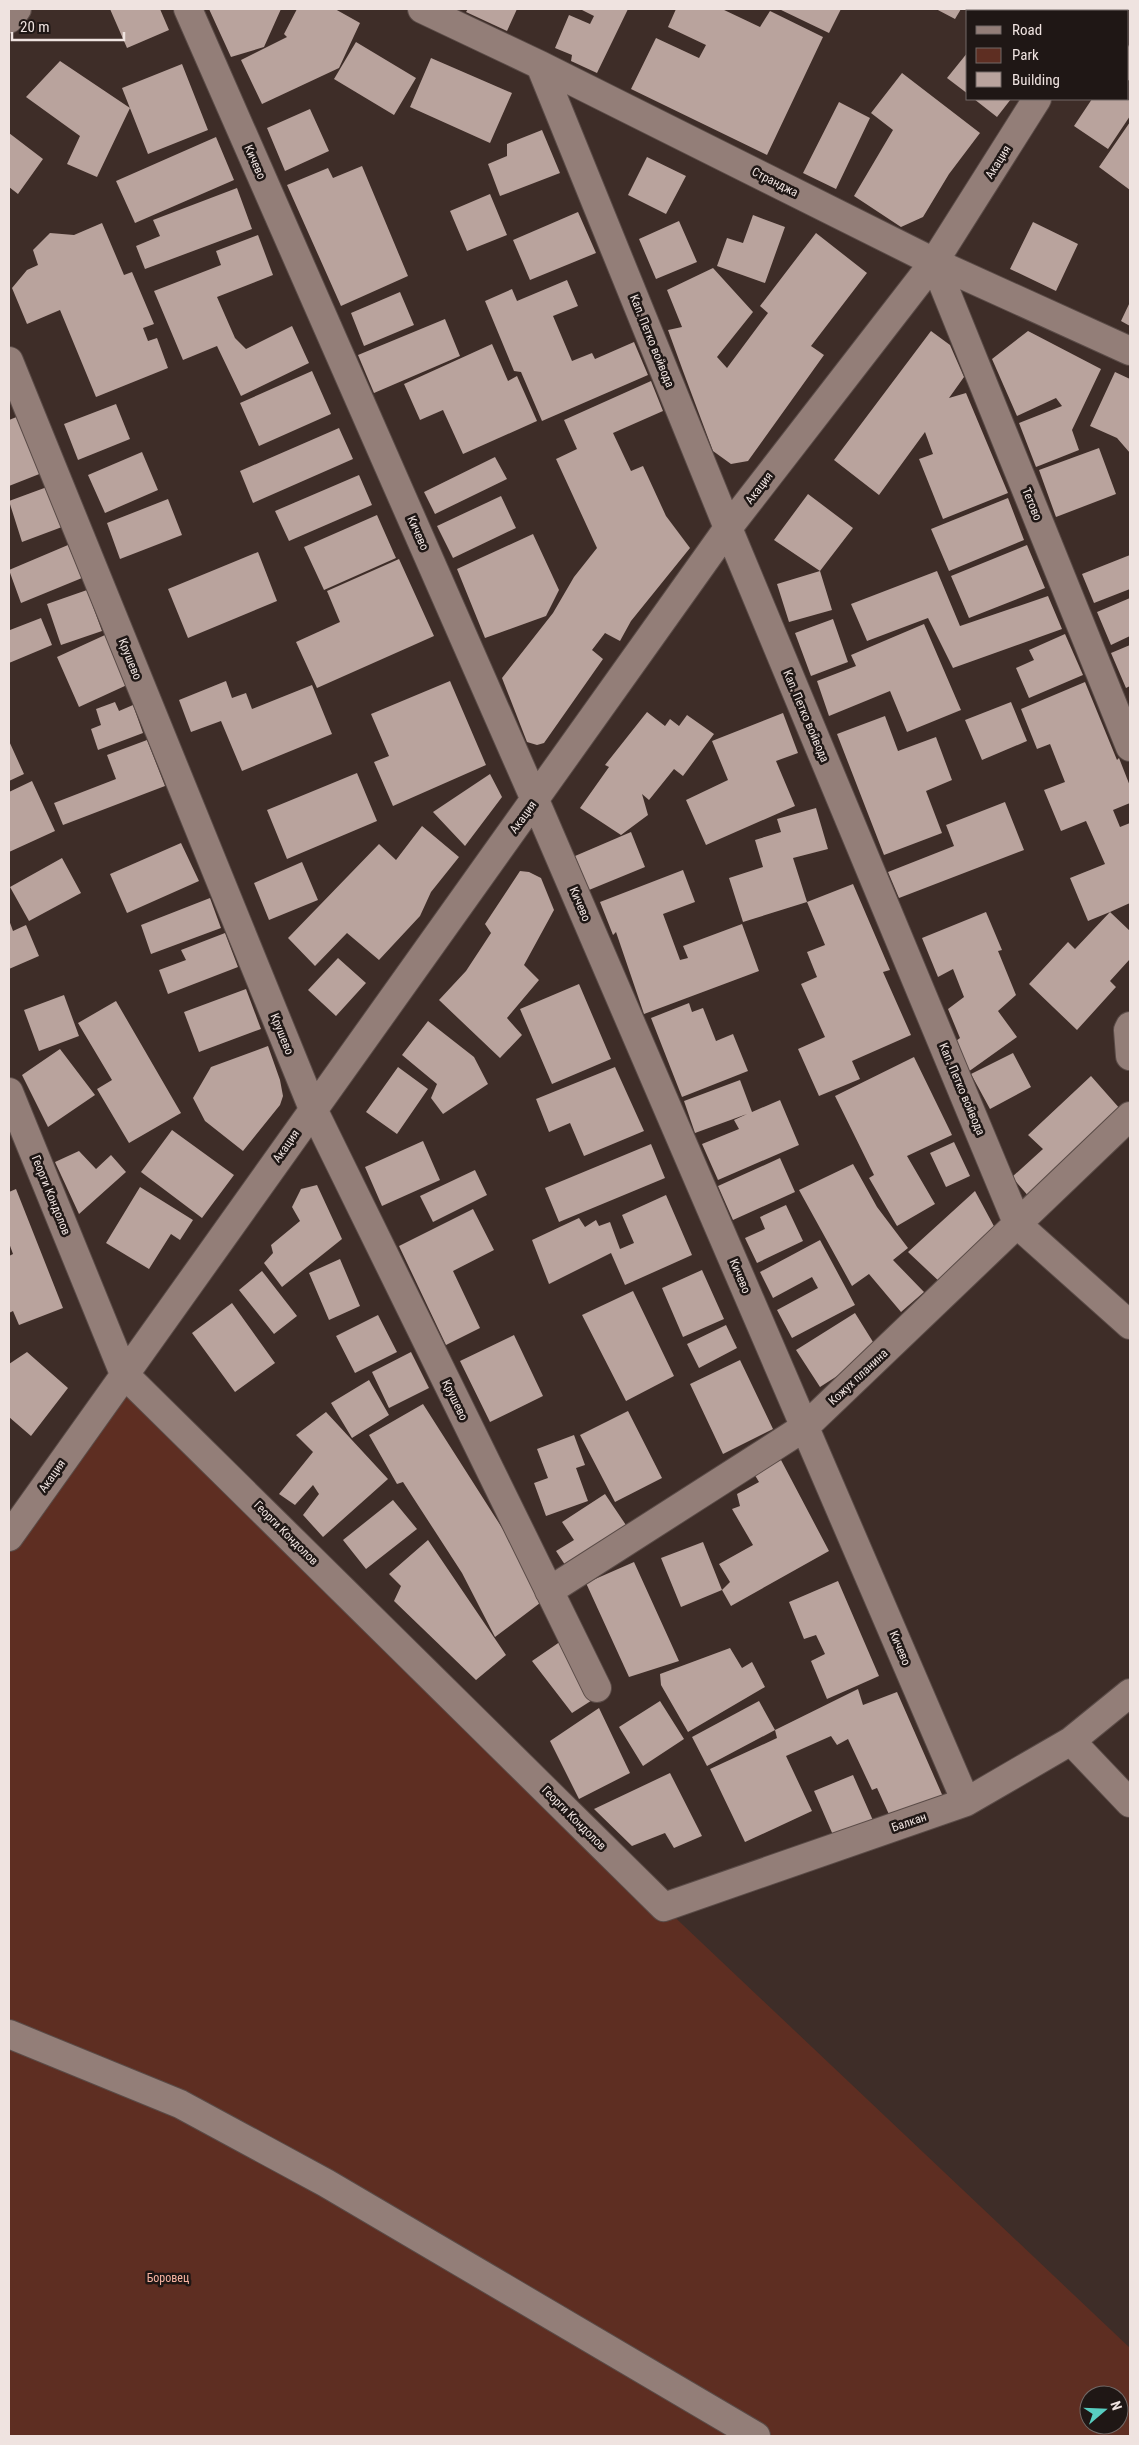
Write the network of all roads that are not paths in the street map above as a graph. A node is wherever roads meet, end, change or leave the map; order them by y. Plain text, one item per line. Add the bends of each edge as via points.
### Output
1 (17, 9) edge
2 (188, 9) edge
3 (422, 9) edge
4 (9, 19) edge
5 (540, 65) junction
6 (1036, 100) edge
7 (934, 262) junction
8 (1130, 351) edge
9 (9, 361) edge
10 (728, 528) junction
11 (1130, 747) edge
12 (535, 800) junction
13 (1130, 1026) edge
14 (1130, 1056) edge
15 (9, 1092) edge
16 (313, 1109) junction
17 (1130, 1116) edge
18 (1018, 1225) junction
19 (1130, 1325) edge
20 (124, 1374) junction
21 (805, 1427) junction
22 (9, 1537) edge
23 (549, 1591) junction
24 (597, 1688) dead end
25 (1130, 1693) edge
26 (1071, 1741) junction
27 (966, 1802) junction
28 (1130, 1802) edge
29 (664, 1907) joint
30 (9, 2034) edge
31 (756, 2436) edge

1 - 4 street
2 - 12 street, Кичево
3 - 5 street, Странджа
5 - 7 street, Странджа
5 - 10 street, Кап. Петко войвода
6 - 7 street, Акация
7 - 8 street, Странджа
7 - 10 street, Акация
7 - 11 street, Тетово
9 - 16 street, Крушево
10 - 12 street, Акация
10 - 18 street, Кап. Петко войвода
12 - 16 street, Акация
12 - 21 street, Кичево
13 - 14 street
15 - 20 street, Георги Кондолов
16 - 20 street, Акация
16 - 23 street, Крушево
17 - 18 street, Кожух планина
18 - 19 street, Кап. Петко войвода
18 - 21 street, Кожух планина
20 - 22 street, Акация
20 - 29 street, Георги Кондолов
21 - 23 street, Кожух планина
21 - 27 street, Кичево
23 - 24 street, Крушево
25 - 26 street, Балкан
26 - 27 street, Балкан
26 - 28 street
27 - 29 street, Балкан
30 - 31 street via 197,2113 326,2183

